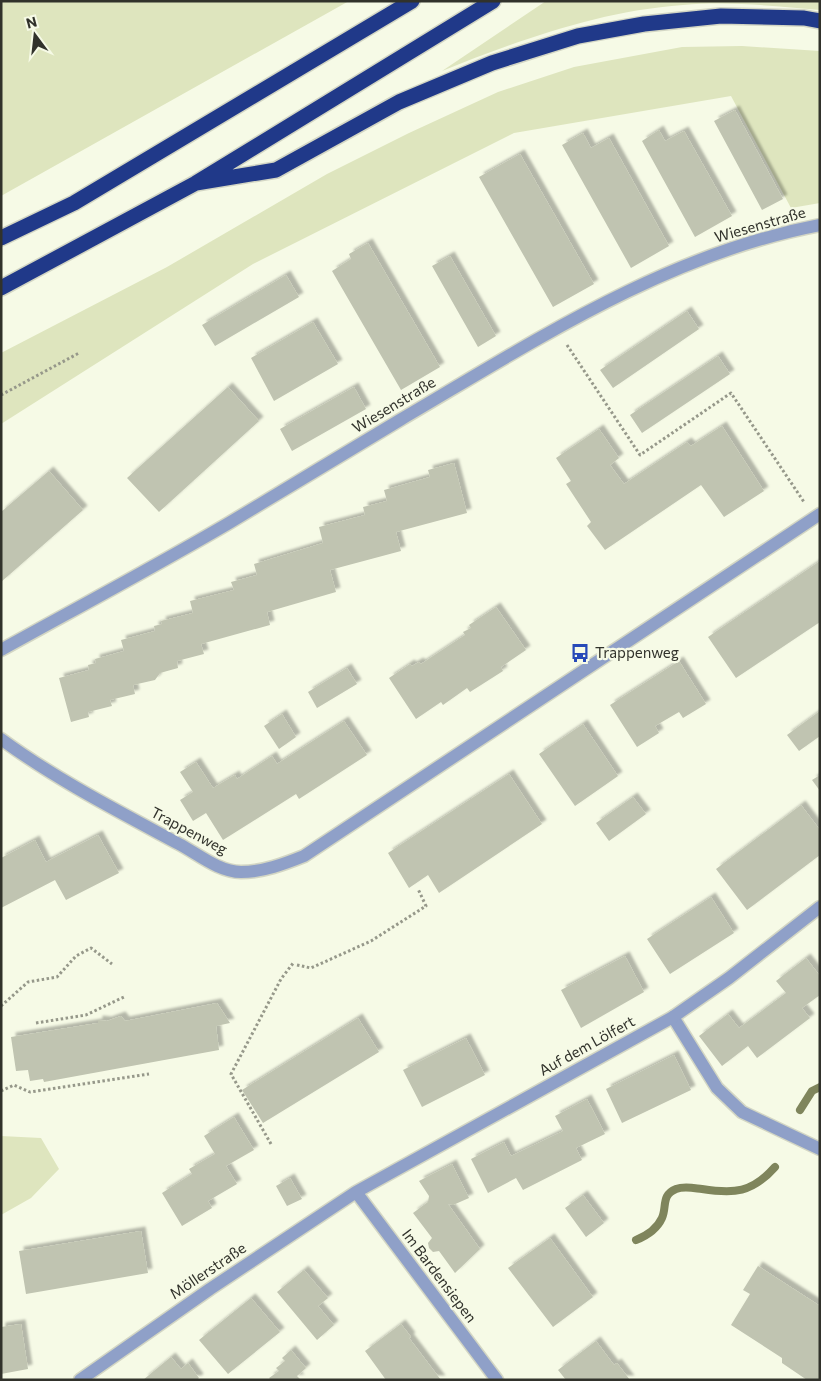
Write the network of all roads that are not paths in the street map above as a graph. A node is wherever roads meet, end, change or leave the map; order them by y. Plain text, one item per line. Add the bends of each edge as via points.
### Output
1 (412, 1) edge
2 (493, 1) edge
3 (820, 22) edge
4 (196, 183) junction
5 (820, 225) edge
6 (1, 238) edge
7 (1, 288) edge
8 (817, 516) edge
9 (1, 650) edge
10 (1, 739) edge
11 (820, 907) edge
12 (673, 1017) junction
13 (820, 1149) edge
14 (356, 1192) junction
15 (80, 1380) edge
16 (497, 1380) edge

1 - 6 highway via 74,203
2 - 4 highway
3 - 4 highway via 804,18 721,16 644,24 578,36 492,63 399,102 276,170
4 - 7 highway
5 - 9 street, Wiesenstraße via 762,238 695,261 556,328 228,523
8 - 10 street, Trappenweg via 304,856 273,868 240,872 216,865 35,764
11 - 12 street, Auf dem Lölfert
12 - 13 street via 717,1088 742,1112
12 - 14 street, Auf dem Lölfert
14 - 15 street, Möllerstraße
14 - 16 street, Im Bardensiepen

